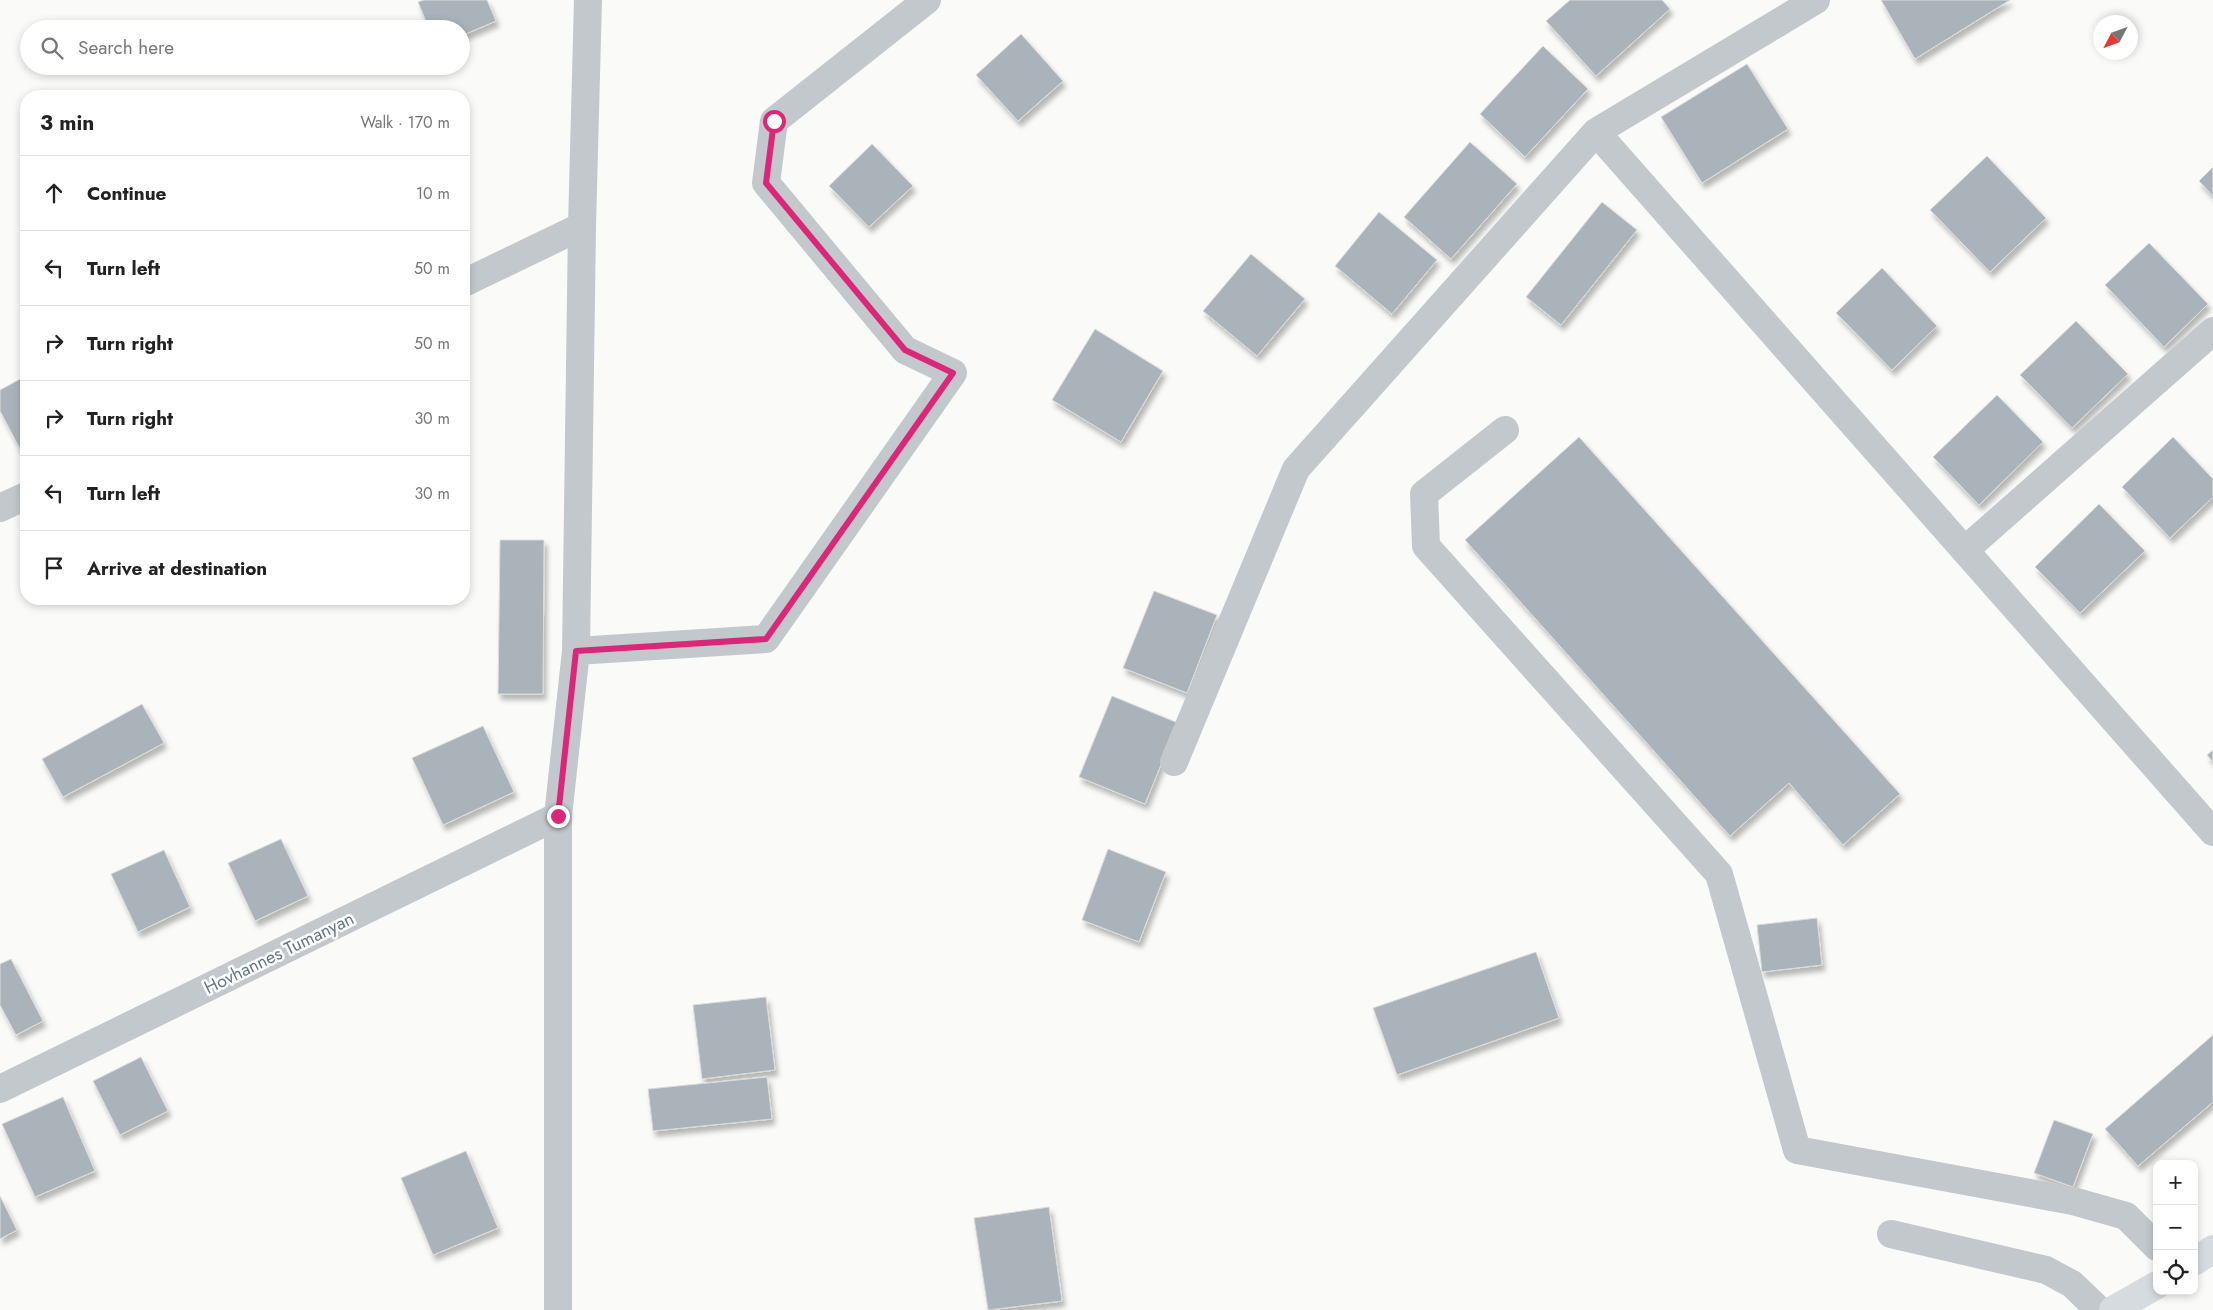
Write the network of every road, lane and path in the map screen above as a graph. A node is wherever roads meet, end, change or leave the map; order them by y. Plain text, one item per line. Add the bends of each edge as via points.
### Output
1 (588, 0) edge
2 (927, 0) edge
3 (1816, 0) edge
4 (1596, 132) junction
5 (582, 226) junction
6 (470, 280) edge
7 (2213, 331) edge
8 (1504, 430) dead end
9 (20, 499) edge
10 (0, 508) edge
11 (1965, 550) junction
12 (576, 651) junction
13 (1174, 762) dead end
14 (558, 816) junction
15 (2213, 832) edge
16 (0, 1089) edge
17 (1891, 1234) dead end
18 (2153, 1243) edge
19 (2153, 1286) edge
20 (558, 1310) edge
21 (2099, 1310) edge
22 (2114, 1310) edge

1 - 5 street
2 - 12 street via 774,121 766,183 905,350 953,373 766,639
3 - 4 street
4 - 11 street
4 - 13 street via 1296,470
5 - 6 street
5 - 12 street
7 - 11 street
8 - 18 street via 1424,494 1426,546 1719,874 1797,1150 2073,1201 2126,1216
9 - 10 street
11 - 15 street
12 - 14 street
14 - 16 street, Hovhannes Tumanyan
14 - 20 street
17 - 21 street via 2046,1270 2072,1284
19 - 22 main road

